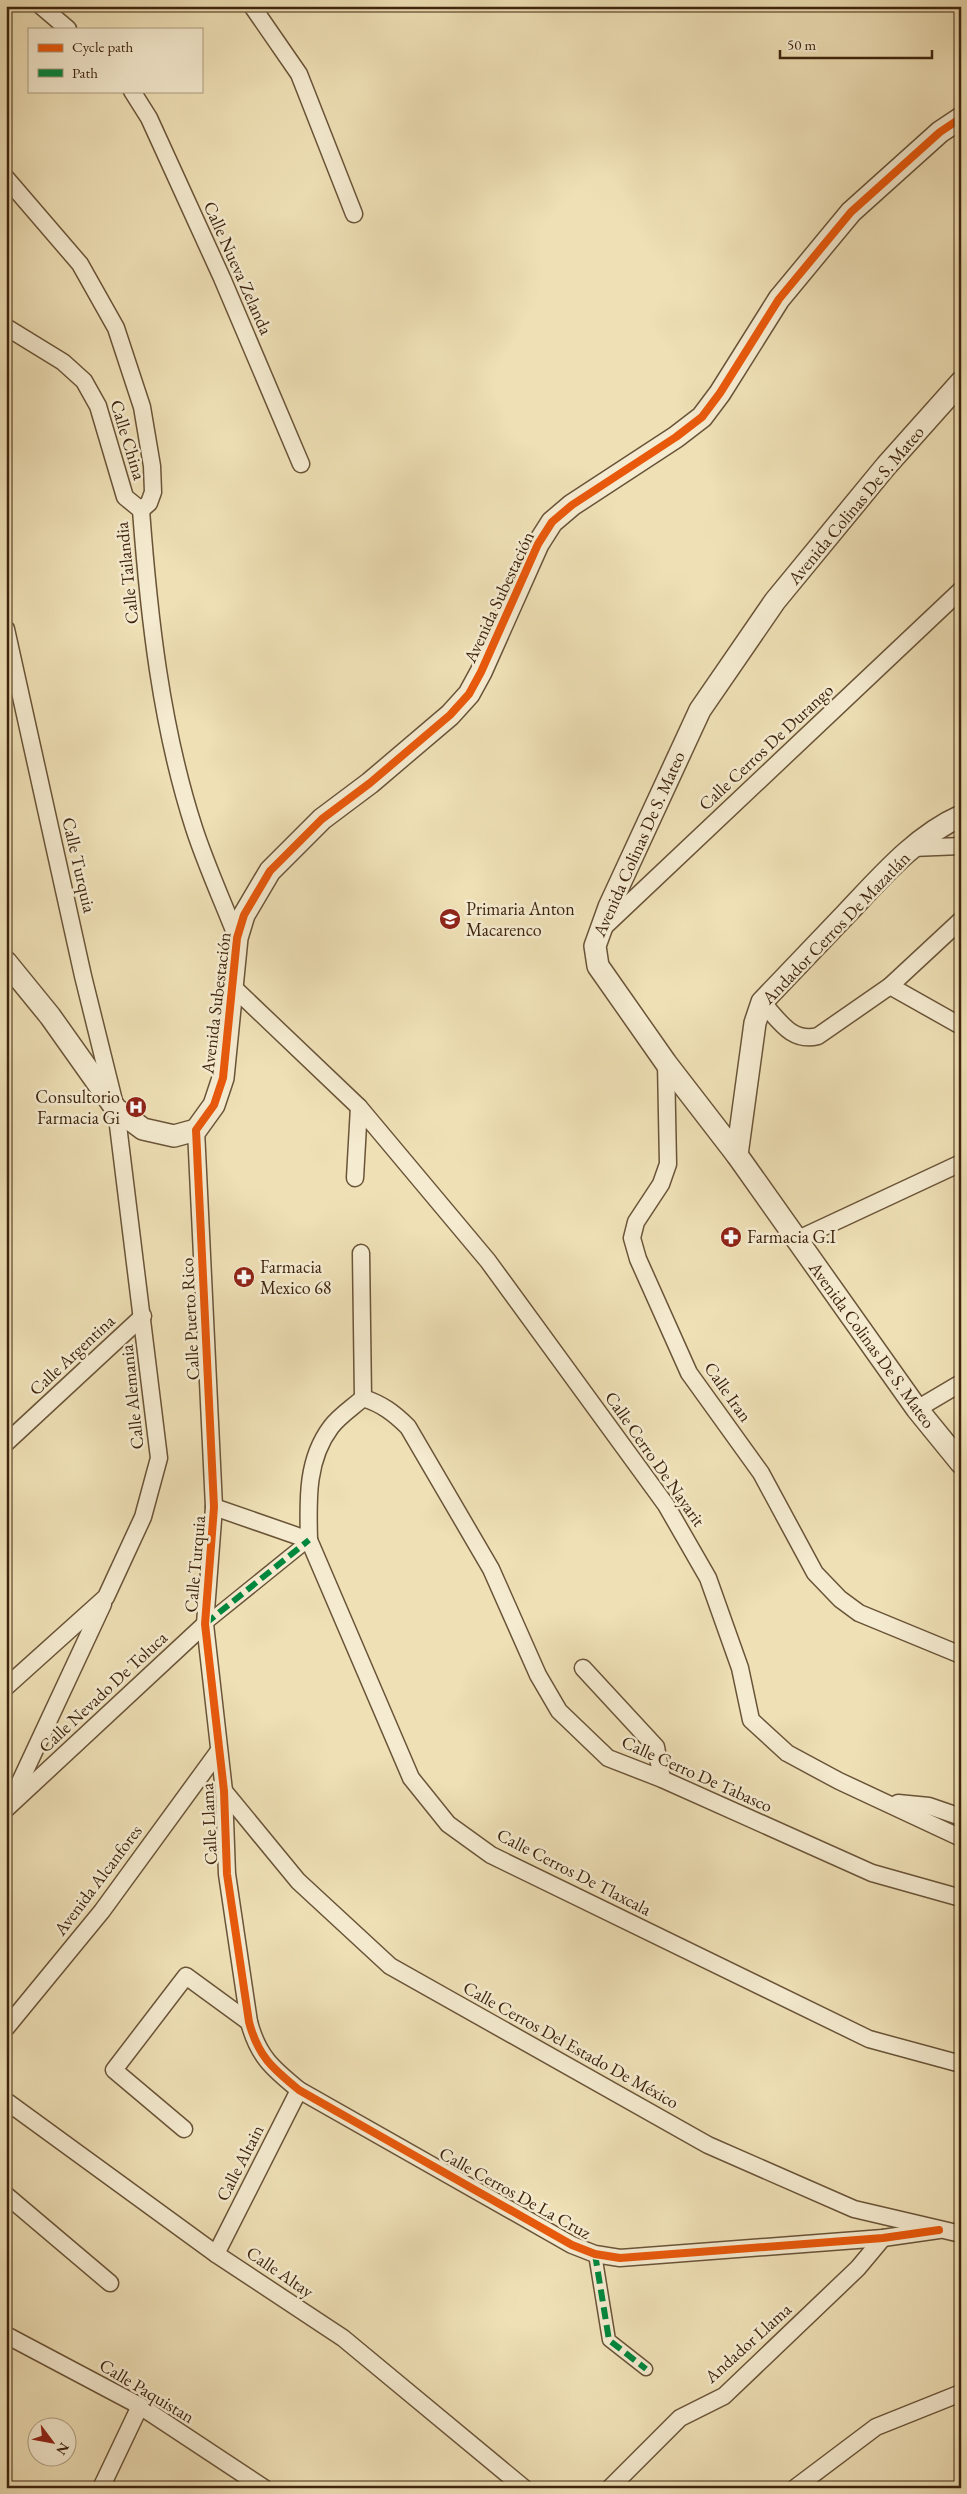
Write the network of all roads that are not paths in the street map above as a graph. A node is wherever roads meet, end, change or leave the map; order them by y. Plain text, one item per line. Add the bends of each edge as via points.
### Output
1 (41, 6) edge
2 (252, 6) edge
3 (67, 28) edge
4 (133, 92) edge
5 (961, 118) edge
6 (6, 178) edge
7 (354, 214) dead end
8 (6, 327) edge
9 (961, 382) edge
10 (301, 464) dead end
11 (141, 510) junction
12 (961, 590) edge
13 (6, 629) edge
14 (961, 816) edge
15 (961, 846) edge
16 (912, 848) junction
17 (961, 920) edge
18 (598, 933) junction
19 (237, 938) junction
20 (6, 962) edge
21 (232, 986) junction
22 (890, 986) junction
23 (762, 1002) junction
24 (961, 1026) edge
25 (666, 1063) junction
26 (359, 1107) junction
27 (116, 1109) junction
28 (196, 1130) junction
29 (737, 1155) junction
30 (961, 1163) edge
31 (355, 1178) dead end
32 (796, 1240) junction
33 (361, 1253) dead end
34 (142, 1316) junction
35 (961, 1383) edge
36 (363, 1398) junction
37 (917, 1409) junction
38 (6, 1443) edge
39 (961, 1463) edge
40 (214, 1507) junction
41 (309, 1540) junction
42 (106, 1597) junction
43 (205, 1624) junction
44 (961, 1655) edge
45 (583, 1668) dead end
46 (6, 1686) edge
47 (218, 1752) junction
48 (662, 1779) junction
49 (224, 1791) junction
50 (886, 1802) junction
51 (8, 1807) edge
52 (961, 1817) edge
53 (961, 1838) edge
54 (961, 1898) edge
55 (249, 2022) junction
56 (6, 2028) edge
57 (961, 2064) edge
58 (300, 2090) junction
59 (6, 2101) edge
60 (184, 2129) dead end
61 (6, 2195) edge
62 (939, 2230) junction
63 (961, 2234) edge
64 (883, 2238) junction
65 (216, 2254) junction
66 (595, 2254) junction
67 (110, 2283) dead end
68 (6, 2335) edge
69 (646, 2369) dead end
70 (961, 2393) edge
71 (140, 2406) junction
72 (101, 2488) edge
73 (264, 2488) edge
74 (524, 2488) edge
75 (610, 2488) edge
76 (795, 2488) edge

1 - 3 street
2 - 7 street via 299,74
4 - 10 street, Calle Nueva Zelanda via 149,118 218,269
5 - 19 street, Avenida Subestación via 940,132 852,212 779,299 702,417 552,522 538,544 469,694 443,722 293,845 258,888 244,914
6 - 11 street, Calle Tailandia via 80,264 116,328 142,407 152,466 153,492 149,503
8 - 11 street, Calle China via 63,362 84,381 98,406 125,497
9 - 18 street, Avenida Colinas De S. Mateo via 886,466 775,602 700,710
11 - 19 street, Calle Tailandia via 146,579 167,724 194,828
12 - 18 street, Calle Cerros De Durango
13 - 27 street, Calle Turquia
14 - 16 street, Andador Cerros De Mazatlán via 940,825
15 - 16 street
16 - 23 street, Andador Cerros De Mazatlán
17 - 22 street
18 - 25 street, Avenida Colinas De S. Mateo via 595,946 598,966
19 - 21 street, Avenida Subestación
20 - 27 street via 50,1016
21 - 26 street
21 - 28 street, Avenida Subestación via 223,1078 214,1105
22 - 23 street via 818,1036 806,1039 793,1035
22 - 24 street
23 - 29 street, Andador Cerros De Mazatlán via 755,1023
25 - 29 street, Avenida Colinas De S. Mateo
25 - 44 street, Calle Iran via 670,1137 668,1164 660,1184 636,1222 632,1238 638,1259 689,1372 761,1474 815,1573 833,1592 859,1613
26 - 31 street
26 - 50 street, Calle Cerro De Nayarit via 488,1262 666,1505 708,1578 740,1668 751,1720 787,1753
27 - 28 street via 143,1129 174,1136
27 - 34 street, Calle Alemania
28 - 40 street, Calle Puerto Rico
29 - 32 street, Avenida Colinas De S. Mateo
30 - 32 street
32 - 37 street, Avenida Colinas De S. Mateo
33 - 36 street
34 - 38 street, Calle Argentina
34 - 42 street, Calle Alemania via 159,1458 143,1517
35 - 37 street
36 - 41 street via 331,1426 315,1456 308,1492
36 - 48 street, Calle Cerro De Tabasco via 393,1412 408,1427 491,1569 538,1675 559,1711 608,1758
37 - 39 street, Avenida Colinas De S. Mateo
40 - 41 street
40 - 43 street, Calle Turquia
41 - 43 street
41 - 57 street, Calle Cerros De Tlaxcala via 411,1778 448,1824 491,1855 869,2039
42 - 46 street, Calle Alemania
42 - 51 street
43 - 47 street, Calle Llama
43 - 51 street, Calle Nevado De Toluca
45 - 48 street via 656,1748
47 - 49 street, Calle Llama
47 - 56 street, Avenida Alcanfores via 102,1910
48 - 54 street, Calle Cerro De Tabasco via 872,1873
49 - 55 street, Calle Llama via 227,1874
49 - 62 street, Calle Cerros Del Estado De México via 298,1881 390,1966 708,2145 854,2208
50 - 52 street via 929,1806
50 - 53 street, Calle Cerro De Nayarit
55 - 58 street, Calle Cerros De La Cruz via 266,2061
55 - 60 street via 186,1976 114,2070
58 - 65 street, Calle Altain
58 - 66 street, Calle Cerros De La Cruz via 572,2245
59 - 65 street, Calle Altay
61 - 67 street
62 - 63 street, Calle Cerros Del Estado De México
62 - 64 street, Calle Cerros De La Cruz
64 - 66 street, Calle Cerros De La Cruz via 620,2258
64 - 75 street, Andador Llama via 858,2268 724,2396 680,2418
65 - 74 street, Calle Altay via 343,2338
66 - 69 street, Calle Cerros De La Cruz via 609,2340
68 - 71 street, Calle Paquistan
70 - 76 street via 876,2427
71 - 72 street
71 - 73 street, Calle Paquistan

